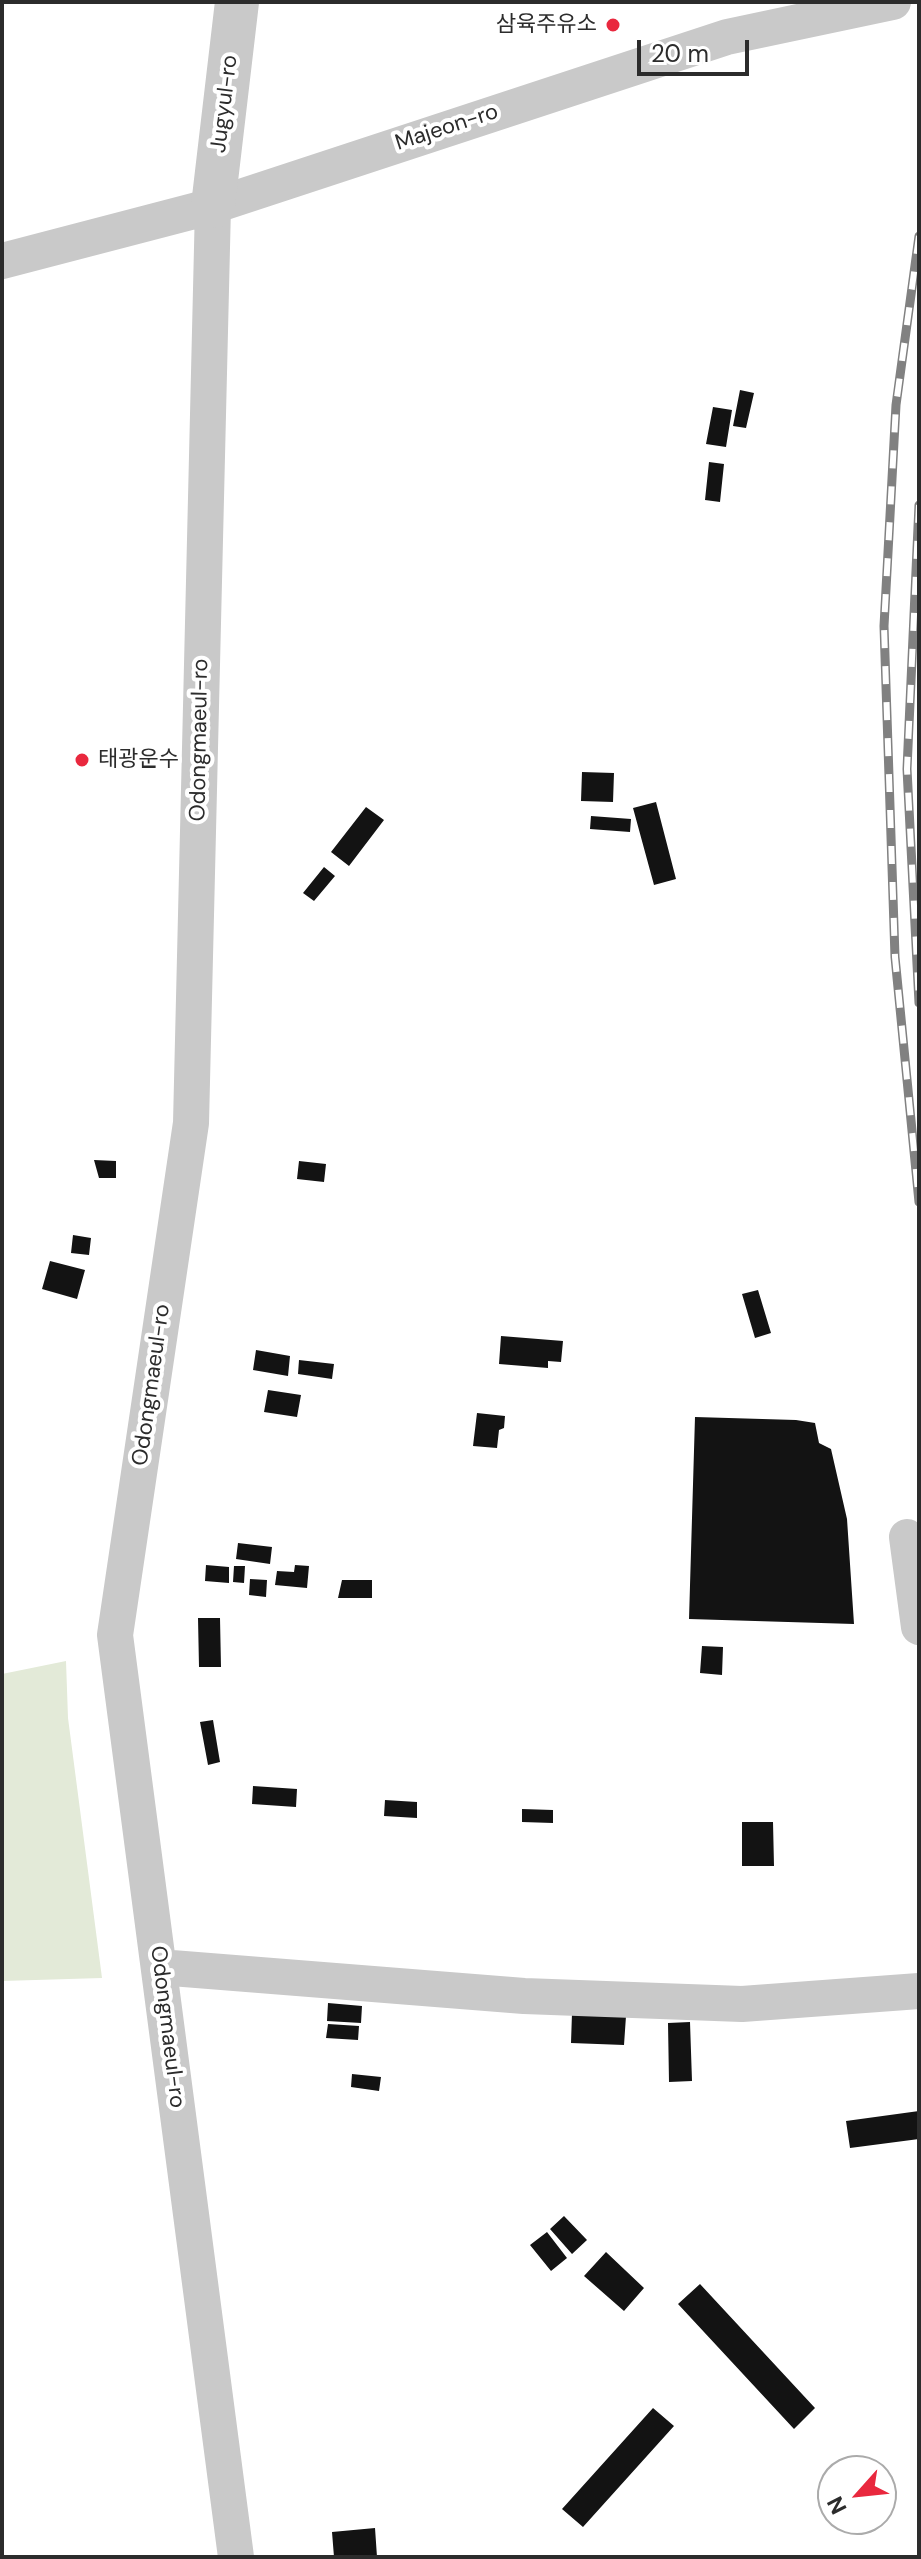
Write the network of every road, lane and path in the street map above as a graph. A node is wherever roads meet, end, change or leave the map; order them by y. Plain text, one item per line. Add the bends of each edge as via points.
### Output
1 (237, 2) edge
2 (893, 2) edge
3 (213, 206) junction
4 (2, 261) edge
5 (907, 1537) dead end
6 (919, 1627) edge
7 (159, 1967) junction
8 (919, 1991) edge
9 (236, 2557) edge

1 - 3 street, Jugyul-ro
2 - 3 street, Majeon-ro via 727,37
3 - 4 street, Majeon-ro
3 - 7 street, Odongmaeul-ro via 191,1123 115,1635
5 - 6 street
7 - 8 street via 524,1996 742,2004
7 - 9 street, Odongmaeul-ro

